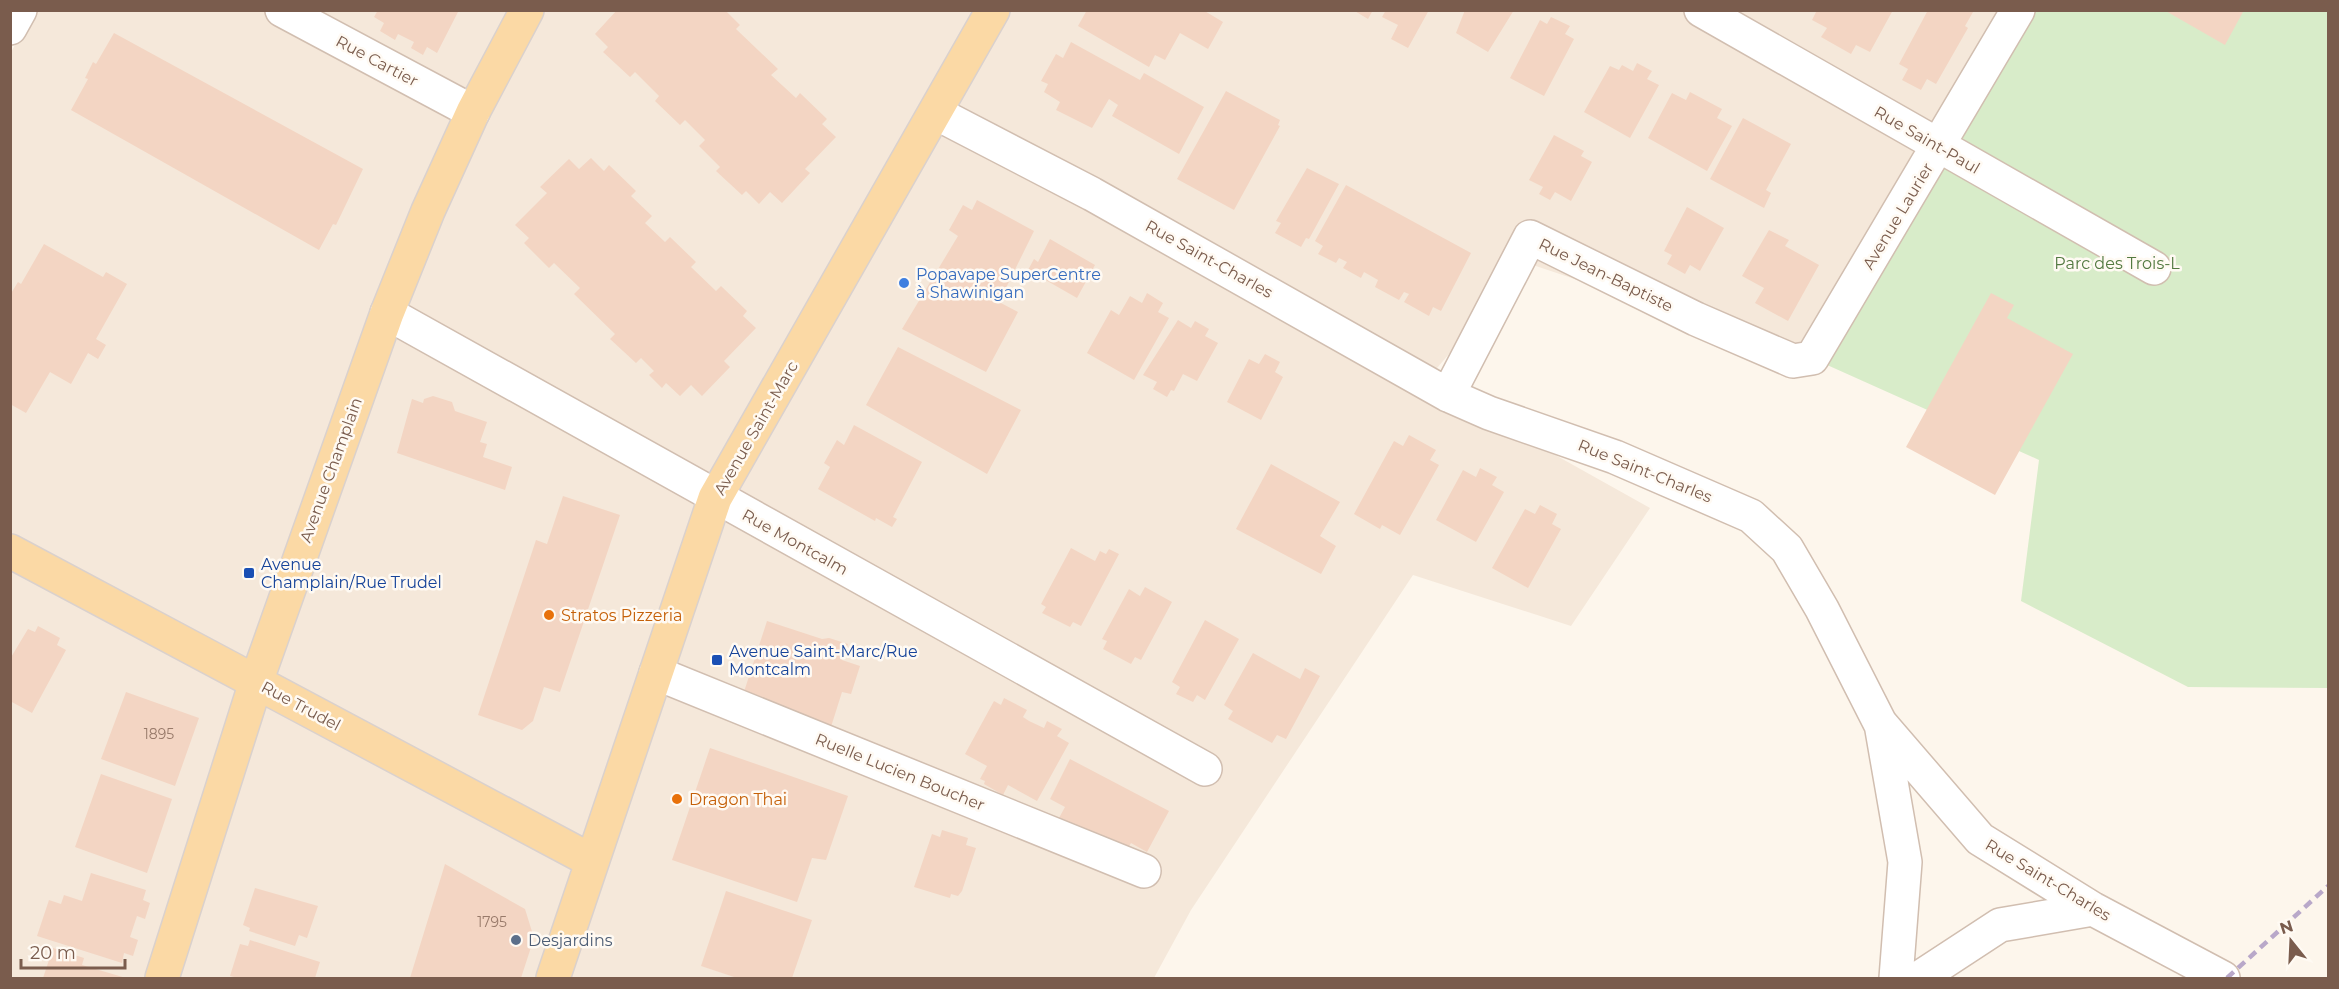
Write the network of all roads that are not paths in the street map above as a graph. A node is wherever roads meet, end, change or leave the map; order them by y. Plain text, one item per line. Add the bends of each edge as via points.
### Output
1 (20, 10) edge
2 (282, 10) edge
3 (527, 10) edge
4 (993, 10) edge
5 (1701, 10) edge
6 (2018, 10) edge
7 (10, 28) edge
8 (473, 112) junction
9 (936, 113) junction
10 (1940, 147) junction
11 (2154, 268) dead end
12 (387, 313) junction
13 (1812, 358) joint
14 (1448, 395) junction
15 (715, 498) junction
16 (10, 551) edge
17 (656, 673) junction
18 (256, 682) junction
19 (1880, 723) junction
20 (1204, 769) dead end
21 (592, 861) junction
22 (1144, 871) dead end
23 (2093, 909) junction
24 (162, 978) edge
25 (553, 978) edge
26 (1896, 978) edge
27 (1919, 978) edge
28 (2223, 978) edge

1 - 7 street
2 - 8 street, Rue Cartier
3 - 8 main road, Avenue Champlain
4 - 9 main road, Avenue Saint-Marc
5 - 10 street, Rue Saint-Paul
6 - 10 street, Avenue Laurier
8 - 12 main road, Avenue Champlain
9 - 14 street, Rue Saint-Charles via 1092,194
9 - 15 main road, Avenue Saint-Marc
10 - 11 street, Rue Saint-Paul
10 - 13 street, Avenue Laurier
12 - 15 street, Rue Montcalm
12 - 18 main road, Avenue Champlain
13 - 14 street, Rue Jean-Baptiste via 1793,362 1530,237
14 - 19 street, Rue Saint-Charles via 1489,414 1615,457 1751,516 1787,549
15 - 17 main road, Avenue Saint-Marc
15 - 20 street, Rue Montcalm
16 - 18 main road, Rue Trudel
17 - 21 main road, Avenue Saint-Marc
17 - 22 street, Ruelle Lucien Boucher
18 - 21 main road, Rue Trudel
18 - 24 main road, Avenue Champlain
19 - 23 street, Rue Saint-Charles via 1980,839
19 - 26 street via 1905,862
21 - 25 main road, Avenue Saint-Marc
23 - 27 street via 2000,925
23 - 28 street, Rue Saint-Charles

